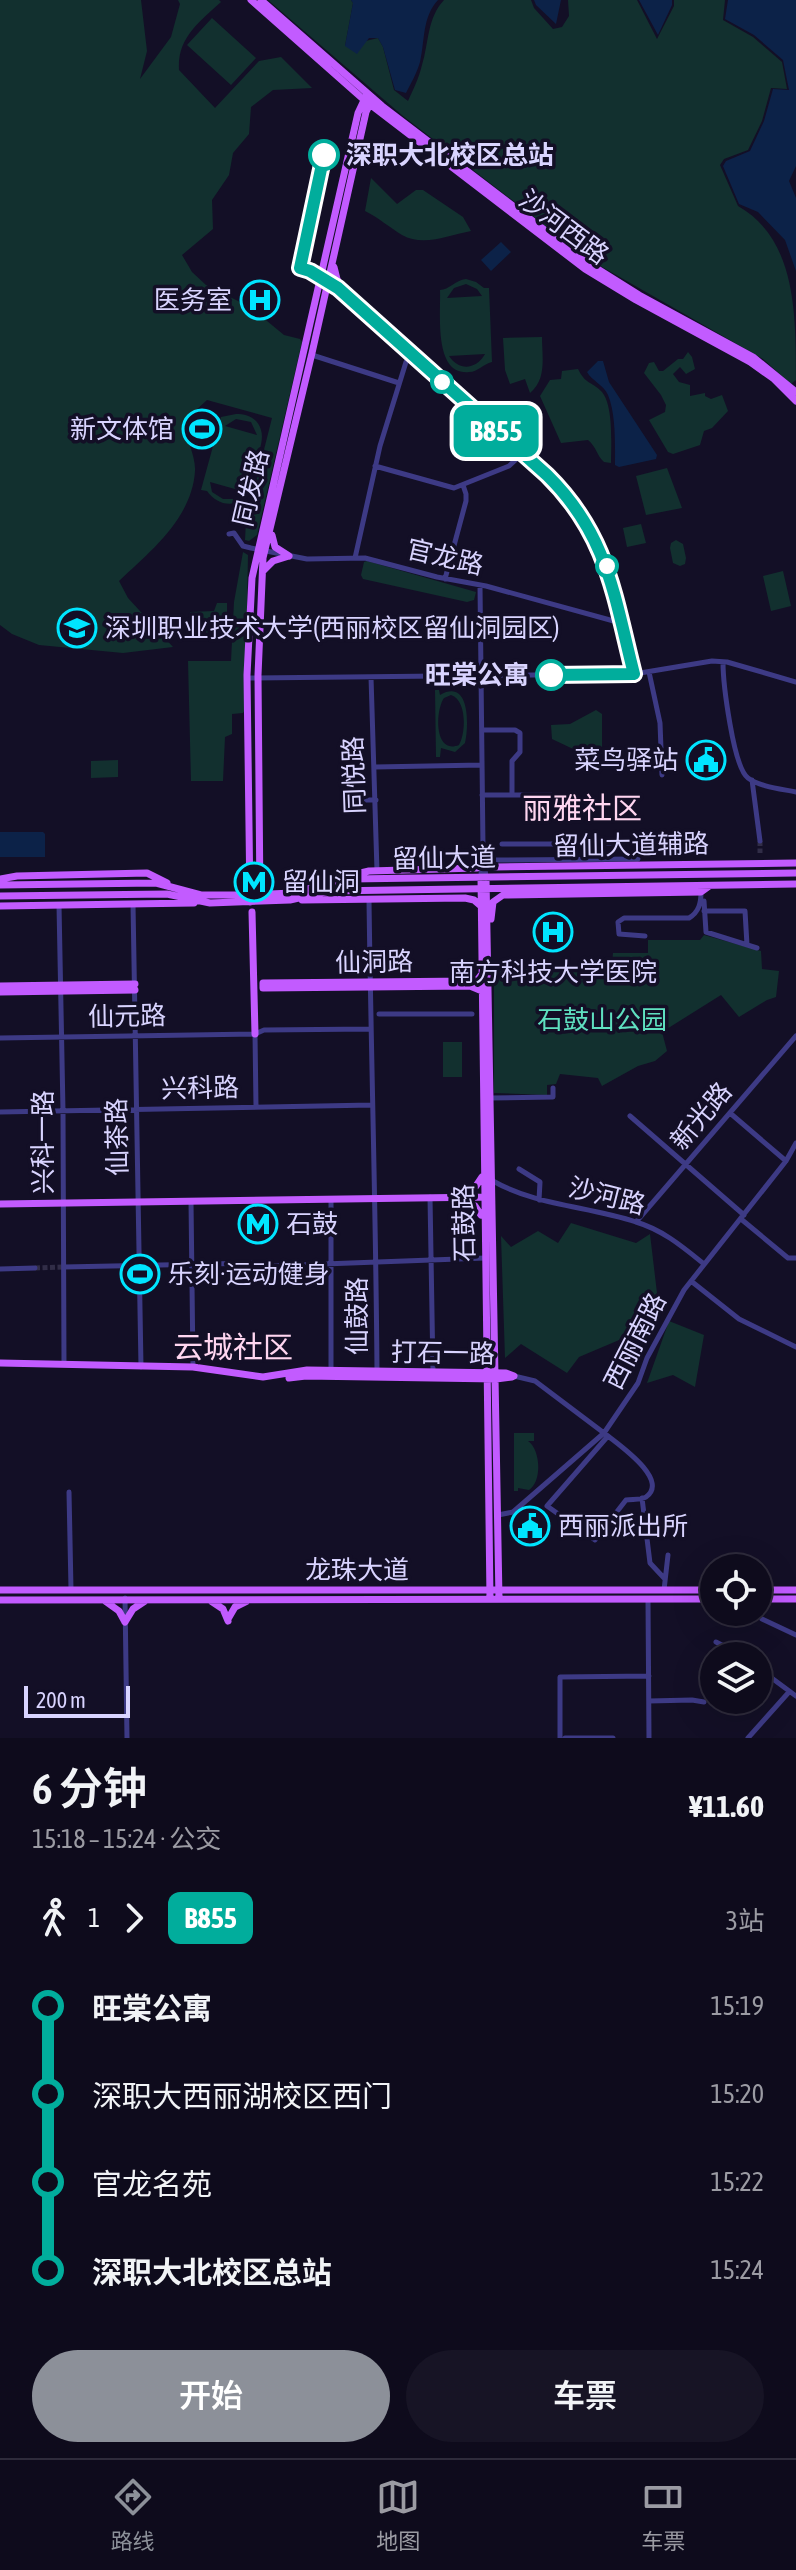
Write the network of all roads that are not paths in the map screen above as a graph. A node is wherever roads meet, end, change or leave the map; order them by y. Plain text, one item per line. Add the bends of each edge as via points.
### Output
1 (251, 0) edge
2 (261, 0) edge
3 (337, 78) junction
4 (368, 99) junction
5 (387, 117) dead end
6 (356, 121) junction
7 (362, 129) junction
8 (335, 254) junction
9 (321, 278) junction
10 (345, 295) junction
11 (312, 355) junction
12 (412, 355) junction
13 (399, 383) junction
14 (796, 392) edge
15 (796, 401) edge
16 (522, 454) junction
17 (375, 466) junction
18 (463, 485) junction
19 (273, 522) junction
20 (229, 534) dead end
21 (261, 550) junction
22 (289, 556) junction
23 (355, 558) junction
24 (263, 573) junction
25 (445, 579) junction
26 (480, 586) junction
27 (621, 623) junction
28 (723, 662) junction
29 (649, 672) junction
30 (634, 674) junction
31 (481, 676) junction
32 (371, 677) junction
33 (247, 678) junction
34 (258, 678) junction
35 (796, 682) edge
36 (482, 730) junction
37 (482, 765) junction
38 (375, 767) junction
39 (662, 775) dead end
40 (752, 780) junction
41 (796, 792) edge
42 (482, 795) junction
43 (512, 795) junction
44 (551, 795) dead end
45 (376, 800) junction
46 (344, 804) dead end
47 (760, 841) tunnel mouth
48 (620, 843) dead end
49 (502, 844) dead end
50 (560, 844) junction
51 (638, 859) dead end
52 (484, 863) junction
53 (560, 863) junction
54 (776, 863) junction
55 (796, 863) edge
56 (412, 870) junction
57 (377, 871) junction
58 (796, 872) edge
59 (73, 875) junction
60 (504, 877) junction
61 (541, 877) junction
62 (436, 878) junction
63 (463, 878) junction
64 (483, 878) junction
65 (0, 882) edge
66 (332, 882) junction
67 (96, 884) junction
68 (796, 884) edge
69 (710, 885) junction
70 (171, 886) junction
71 (484, 889) junction
72 (506, 889) junction
73 (528, 889) junction
74 (434, 890) junction
75 (461, 890) junction
76 (165, 894) junction
77 (545, 894) junction
78 (0, 896) edge
79 (702, 896) junction
80 (250, 898) junction
81 (261, 899) junction
82 (369, 899) junction
83 (405, 899) junction
84 (284, 901) junction
85 (238, 902) junction
86 (210, 903) junction
87 (128, 904) junction
88 (59, 905) junction
89 (0, 906) edge
90 (484, 908) junction
91 (704, 911) junction
92 (252, 912) junction
93 (645, 936) dead end
94 (487, 939) junction
95 (747, 945) junction
96 (757, 948) dead end
97 (482, 974) junction
98 (370, 984) junction
99 (263, 986) dead end
100 (135, 987) junction
101 (61, 988) junction
102 (0, 989) edge
103 (482, 991) junction
104 (482, 1003) junction
105 (379, 1014) dead end
106 (472, 1014) junction
107 (482, 1022) junction
108 (371, 1029) junction
109 (255, 1034) junction
110 (136, 1036) junction
111 (796, 1036) edge
112 (62, 1037) junction
113 (0, 1038) edge
114 (553, 1088) dead end
115 (490, 1098) junction
116 (372, 1105) junction
117 (256, 1107) junction
118 (136, 1109) junction
119 (63, 1111) junction
120 (0, 1112) edge
121 (730, 1113) junction
122 (630, 1116) dead end
123 (796, 1143) edge
124 (796, 1158) edge
125 (786, 1161) junction
126 (686, 1164) junction
127 (519, 1169) dead end
128 (483, 1171) junction
129 (493, 1181) junction
130 (430, 1197) junction
131 (455, 1197) junction
132 (483, 1197) junction
133 (493, 1197) junction
134 (331, 1198) junction
135 (138, 1200) junction
136 (191, 1200) junction
137 (539, 1200) junction
138 (64, 1202) junction
139 (375, 1202) junction
140 (2, 1204) edge
141 (743, 1217) junction
142 (483, 1222) junction
143 (636, 1222) junction
144 (485, 1258) junction
145 (796, 1258) edge
146 (432, 1260) junction
147 (377, 1262) junction
148 (261, 1263) dead end
149 (332, 1264) junction
150 (704, 1264) junction
151 (191, 1265) junction
152 (139, 1266) junction
153 (270, 1266) dead end
154 (64, 1267) junction
155 (35, 1268) tunnel mouth
156 (0, 1269) edge
157 (691, 1281) junction
158 (796, 1347) edge
159 (486, 1352) junction
160 (64, 1364) junction
161 (2, 1365) edge
162 (49, 1367) junction
163 (141, 1367) junction
164 (193, 1367) junction
165 (331, 1371) junction
166 (433, 1372) junction
167 (377, 1375) junction
168 (464, 1375) junction
169 (486, 1376) junction
170 (496, 1376) junction
171 (514, 1376) joint
172 (487, 1407) junction
173 (606, 1434) junction
174 (69, 1492) dead end
175 (642, 1498) junction
176 (498, 1515) junction
177 (668, 1555) dead end
178 (494, 1568) junction
179 (664, 1578) junction
180 (0, 1587) edge
181 (71, 1589) junction
182 (125, 1589) junction
183 (467, 1589) junction
184 (494, 1589) junction
185 (521, 1589) junction
186 (664, 1590) junction
187 (700, 1590) edge
188 (772, 1590) edge
189 (796, 1590) edge
190 (99, 1599) junction
191 (125, 1599) junction
192 (150, 1599) junction
193 (205, 1599) junction
194 (250, 1599) junction
195 (494, 1599) junction
196 (700, 1599) edge
197 (772, 1599) edge
198 (796, 1599) edge
199 (648, 1600) junction
200 (0, 1602) edge
201 (125, 1622) junction
202 (772, 1624) edge
203 (796, 1635) edge
204 (649, 1676) junction
205 (772, 1679) edge
206 (789, 1692) junction
207 (796, 1696) edge
208 (649, 1701) junction
209 (700, 1701) edge
210 (127, 1738) edge
211 (562, 1738) edge
212 (613, 1738) edge
213 (649, 1738) edge
214 (748, 1738) edge

1 - 3 main road, 沙河西路
2 - 4 main road, 沙河西路
3 - 4 main road, 沙河西路
3 - 6 main road via 354,98
4 - 6 main road, 同发路
4 - 7 main road, 同发路
4 - 14 main road, 沙河西路 via 588,263 753,357
4 - 15 main road, 沙河西路 via 585,269 750,362
5 - 7 main road via 372,116
6 - 9 main road, 同发路
7 - 8 main road, 同发路
8 - 9 main road, 同发路
8 - 10 main road via 336,276
9 - 10 street
9 - 11 main road, 同发路
9 - 21 main road, 同发路
10 - 12 street
11 - 13 street
11 - 19 main road, 同发路
12 - 13 street
12 - 16 street
13 - 17 street
16 - 18 street via 509,466
16 - 27 street via 561,490 587,524 605,563
17 - 18 street via 454,488
17 - 23 street
18 - 25 street via 466,501
19 - 21 main road, 同发路
19 - 22 main road via 273,544
20 - 21 street, 官龙路 via 234,533 243,546
21 - 22 street, 官龙路
21 - 24 main road, 同发路
21 - 33 main road, 同发路 via 250,594
22 - 23 street, 官龙路
22 - 24 main road
23 - 25 street, 官龙路
24 - 34 main road, 同发路
25 - 26 street, 官龙路
26 - 27 street, 官龙路
26 - 31 street, 石鼓路
27 - 30 street
28 - 29 street
28 - 35 street
28 - 40 street via 739,764
29 - 30 street
29 - 39 street via 660,723
30 - 31 street
31 - 32 street
31 - 36 street, 石鼓路
32 - 34 street
32 - 38 street, 同悦路
33 - 34 street
33 - 80 main road, 同发路
34 - 81 main road, 同发路
36 - 37 street, 石鼓路
36 - 43 street via 520,733 520,752 512,761
37 - 38 street
37 - 42 street, 石鼓路
38 - 45 street, 同悦路
40 - 41 street
40 - 47 street
42 - 43 street
42 - 52 street, 石鼓路
43 - 44 street
45 - 46 street
45 - 57 street, 同悦路
48 - 50 street
49 - 50 street
50 - 53 street
51 - 53 street
52 - 53 main road, 留仙大道辅路
52 - 56 main road, 留仙大道辅路
52 - 60 main road
52 - 63 main road
52 - 64 street, 石鼓路
53 - 54 main road, 留仙大道辅路
53 - 61 main road
54 - 55 main road, 留仙大道辅路
54 - 58 main road
56 - 57 main road, 留仙大道辅路
56 - 62 main road
57 - 66 main road, 留仙大道辅路
58 - 61 main road, 留仙大道
59 - 65 main road via 17,876
59 - 67 main road
59 - 70 main road via 147,873
60 - 61 main road, 留仙大道
60 - 64 main road, 留仙大道
62 - 63 main road, 留仙大道
62 - 66 main road, 留仙大道
63 - 64 main road, 留仙大道
64 - 71 main road, 石鼓路
65 - 67 main road, 留仙大道
66 - 81 main road, 留仙大道
67 - 70 main road, 留仙大道
68 - 69 main road, 留仙大道
69 - 73 main road, 留仙大道
69 - 79 main road, 留仙大道辅路
70 - 80 main road, 留仙大道
71 - 72 main road, 留仙大道
71 - 75 main road, 留仙大道
71 - 90 main road, 石鼓路
72 - 73 main road, 留仙大道
72 - 90 main road
73 - 77 main road
74 - 75 main road, 留仙大道
74 - 83 main road
74 - 84 main road, 留仙大道 via 323,892
75 - 90 main road via 472,893
76 - 78 main road, 留仙大道
76 - 86 main road, 留仙大道
76 - 87 main road
77 - 79 main road, 留仙大道辅路
77 - 94 main road, 留仙大道辅路 via 496,898
79 - 91 street
79 - 93 street via 689,918 618,922 622,936
80 - 81 main road, 留仙大道
80 - 85 main road, 留仙大道
81 - 84 main road, 留仙大道
81 - 92 main road
82 - 83 main road
82 - 84 main road
82 - 98 street, 仙鼓路
83 - 90 main road via 465,898
85 - 86 main road, 留仙大道
85 - 92 main road
86 - 87 main road
87 - 88 main road
87 - 100 street, 仙茶路
88 - 89 main road
88 - 101 street, 兴科一路
90 - 94 main road, 石鼓路
90 - 97 main road, 石鼓路
91 - 95 street via 706,932
91 - 95 street via 745,911
92 - 109 main road
94 - 115 main road, 石鼓路
95 - 96 street
97 - 98 main road, 仙洞路 via 470,981
97 - 103 main road, 石鼓路
98 - 99 main road, 仙洞路
98 - 103 main road, 仙洞路 via 470,986
98 - 108 street, 仙鼓路
100 - 101 main road
100 - 110 street, 仙茶路
101 - 102 main road
101 - 112 street, 兴科一路
103 - 104 main road, 石鼓路
104 - 106 street
104 - 107 main road, 石鼓路
105 - 106 street
106 - 107 street
107 - 128 main road, 石鼓路
108 - 109 street
108 - 116 street, 仙鼓路
109 - 110 street, 仙元路
109 - 117 street
110 - 112 street, 仙元路
110 - 118 street, 仙茶路
111 - 121 street, 新光路
112 - 113 street, 仙元路
112 - 119 street, 兴科一路
114 - 115 street via 553,1097
115 - 129 main road, 石鼓路
116 - 117 street, 兴科路
116 - 139 street, 仙鼓路
117 - 118 street, 兴科路
118 - 119 street, 兴科路
118 - 135 street, 仙茶路
119 - 120 street, 兴科路
119 - 138 street, 兴科一路
121 - 125 street
121 - 126 street, 新光路
122 - 126 street
123 - 125 street, 西丽南路
124 - 125 street
125 - 141 street, 西丽南路
126 - 141 street
126 - 143 street, 新光路
127 - 137 street via 540,1182
128 - 131 main road via 476,1186
128 - 132 main road, 石鼓路
129 - 133 main road, 石鼓路
129 - 137 street, 沙河路
130 - 131 main road
130 - 139 main road
130 - 146 street
131 - 132 main road
131 - 142 main road via 475,1206
132 - 133 main road
132 - 142 main road, 石鼓路
133 - 170 main road, 石鼓路
134 - 136 main road
134 - 139 main road
134 - 149 street
135 - 136 main road
135 - 138 main road
135 - 152 street, 仙茶路
136 - 151 street
137 - 143 street, 沙河路
138 - 140 main road
138 - 154 street, 兴科一路
139 - 147 street, 仙鼓路
141 - 145 street via 788,1258
141 - 150 street, 西丽南路
142 - 144 main road, 石鼓路
143 - 150 street, 沙河路 via 669,1236
144 - 146 street
144 - 159 main road, 石鼓路
146 - 147 street
146 - 166 street
147 - 149 street
147 - 167 street, 仙鼓路
148 - 151 street
149 - 153 street
149 - 165 street
150 - 157 street, 西丽南路
151 - 152 street
151 - 164 street
152 - 154 street
152 - 163 street, 仙茶路
154 - 160 street, 兴科一路
155 - 156 street
157 - 158 street via 739,1319
157 - 173 street, 西丽南路
159 - 168 main road
159 - 169 main road, 石鼓路
160 - 161 main road, 打石一路
160 - 162 street
160 - 163 main road, 打石一路
161 - 162 main road, 打石一路
162 - 163 main road, 打石一路
163 - 164 main road, 打石一路
163 - 167 main road, 打石一路 via 263,1380
164 - 165 main road, 打石一路 via 263,1377
165 - 167 main road, 打石一路
166 - 167 main road, 打石一路
166 - 168 main road, 打石一路
167 - 168 main road, 打石一路
168 - 169 main road, 打石一路
168 - 172 main road via 480,1386
169 - 170 main road, 打石一路
169 - 172 main road, 石鼓路
170 - 171 main road, 打石一路
170 - 176 main road, 石鼓路
171 - 173 street via 535,1381
172 - 178 main road, 石鼓路
173 - 175 street via 648,1469 651,1489
173 - 175 street via 547,1506 595,1540 626,1500
173 - 176 street, 西丽南路 via 513,1512
174 - 181 street
175 - 179 street via 650,1563
176 - 178 main road, 石鼓路
177 - 179 street
178 - 183 main road via 483,1582
178 - 184 main road, 石鼓路
178 - 185 main road
179 - 186 street
180 - 181 main road, 龙珠大道
181 - 182 main road, 龙珠大道
182 - 183 main road, 龙珠大道
182 - 191 street
183 - 184 main road, 龙珠大道
184 - 185 main road, 龙珠大道
184 - 195 main road, 石鼓路
185 - 186 main road, 龙珠大道
186 - 187 main road, 龙珠大道
188 - 189 main road
190 - 191 main road, 龙珠大道
190 - 200 main road, 龙珠大道
190 - 201 main road via 116,1607
191 - 192 main road, 龙珠大道
191 - 201 street
192 - 193 main road, 龙珠大道
192 - 201 main road via 133,1609
193 - 194 main road, 龙珠大道
193 - 194 main road via 223,1609 228,1621 232,1610
194 - 195 main road, 龙珠大道
195 - 199 main road, 龙珠大道
196 - 199 main road, 龙珠大道
197 - 198 main road
199 - 204 street
201 - 210 street
202 - 203 street
204 - 208 street
204 - 211 street via 560,1677
205 - 206 street
206 - 207 street
206 - 214 street
208 - 209 street
208 - 213 street
211 - 212 street

